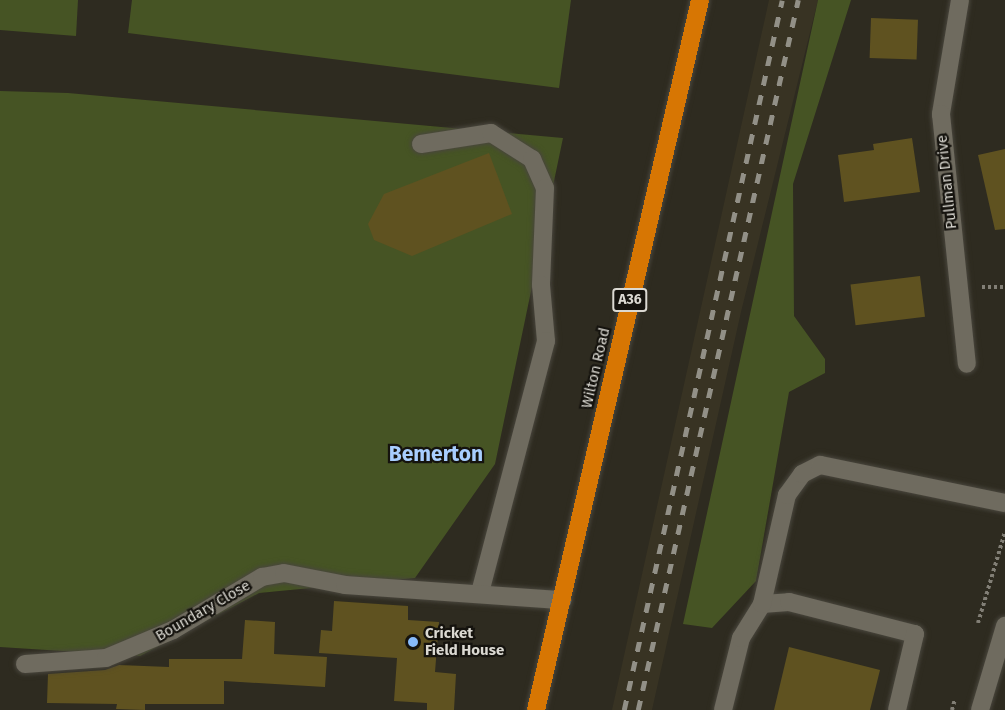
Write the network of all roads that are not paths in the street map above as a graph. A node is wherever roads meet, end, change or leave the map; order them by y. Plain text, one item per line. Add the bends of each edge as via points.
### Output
1 (700, 0) edge
2 (960, 0) edge
3 (421, 144) dead end
4 (967, 364) dead end
5 (1005, 504) edge
6 (480, 592) junction
7 (562, 600) junction
8 (762, 604) junction
9 (1005, 626) edge
10 (25, 664) dead end
11 (536, 710) edge
12 (723, 710) edge
13 (897, 710) edge
14 (980, 710) edge

1 - 7 highway, Wilton Road / A36
2 - 4 street, Pullman Drive via 941,114
3 - 6 street via 491,133 531,159 545,188 541,285 546,341
5 - 8 street via 820,465 802,474 787,495
6 - 7 street, Boundary Close
6 - 10 street, Boundary Close via 345,585 284,573 262,577 173,630 106,658
7 - 11 highway, Wilton Road / A36
8 - 12 street via 741,638
8 - 13 street via 789,602 915,634
9 - 14 street

